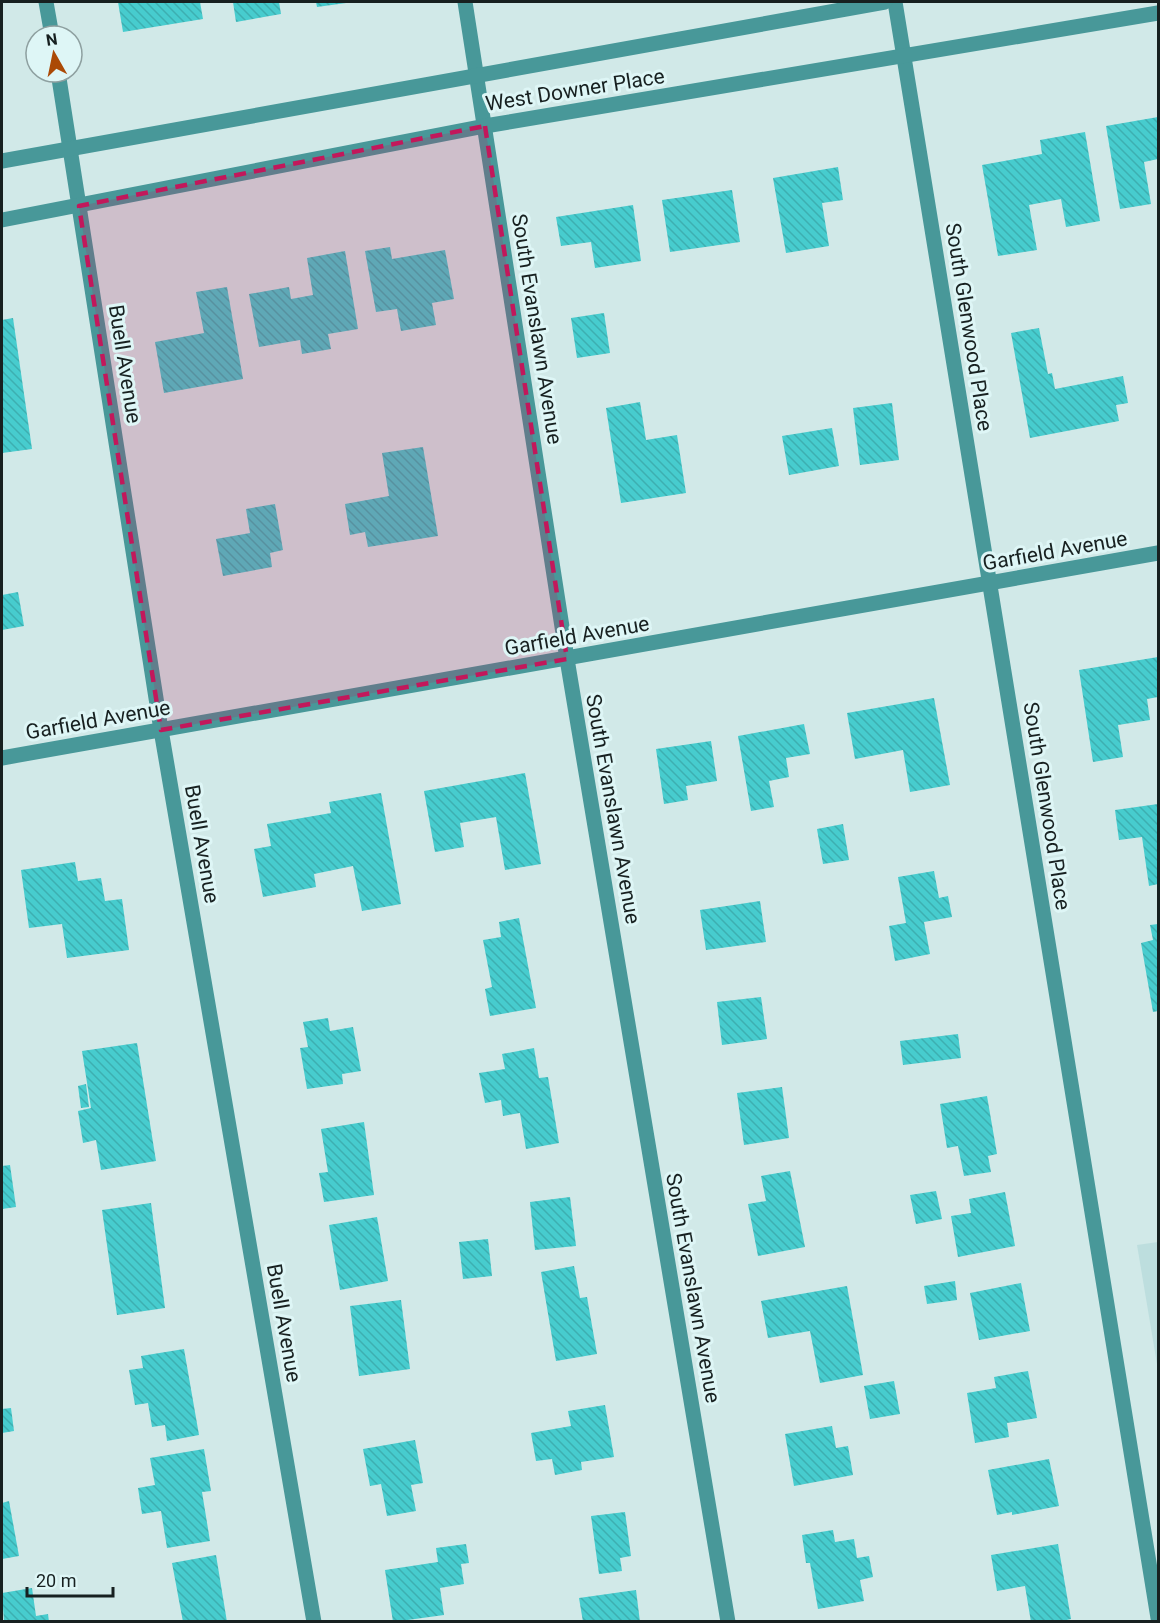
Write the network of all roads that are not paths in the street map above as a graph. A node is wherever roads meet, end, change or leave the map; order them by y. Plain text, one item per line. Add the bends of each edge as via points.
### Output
1 (46, 2) edge
2 (465, 2) edge
3 (885, 2) edge
4 (895, 2) edge
5 (1158, 13) edge
6 (50, 24) edge
7 (904, 57) junction
8 (477, 75) junction
9 (60, 84) edge
10 (485, 126) junction
11 (70, 149) junction
12 (2, 161) edge
13 (79, 206) junction
14 (2, 220) edge
15 (1158, 553) edge
16 (989, 584) junction
17 (567, 659) junction
18 (161, 730) junction
19 (2, 758) edge
20 (1158, 1618) edge
21 (314, 1622) edge
22 (728, 1622) edge

1 - 6 street
2 - 8 street, South Evanslawn Avenue
3 - 8 street, West Downer Place
4 - 7 street, South Glenwood Place
5 - 7 street, West Downer Place
7 - 10 street, West Downer Place
7 - 16 street, South Glenwood Place
8 - 10 street, South Evanslawn Avenue
8 - 11 street, West Downer Place
9 - 11 street, Buell Avenue
10 - 13 street, West Downer Place
10 - 17 street, South Evanslawn Avenue
11 - 12 street, West Downer Place
11 - 13 street, Buell Avenue
13 - 14 street, West Downer Place
13 - 18 street, Buell Avenue
15 - 16 street, Garfield Avenue
16 - 17 street, Garfield Avenue
16 - 20 street, South Glenwood Place
17 - 18 street, Garfield Avenue
17 - 22 street, South Evanslawn Avenue
18 - 19 street, Garfield Avenue
18 - 21 street, Buell Avenue

